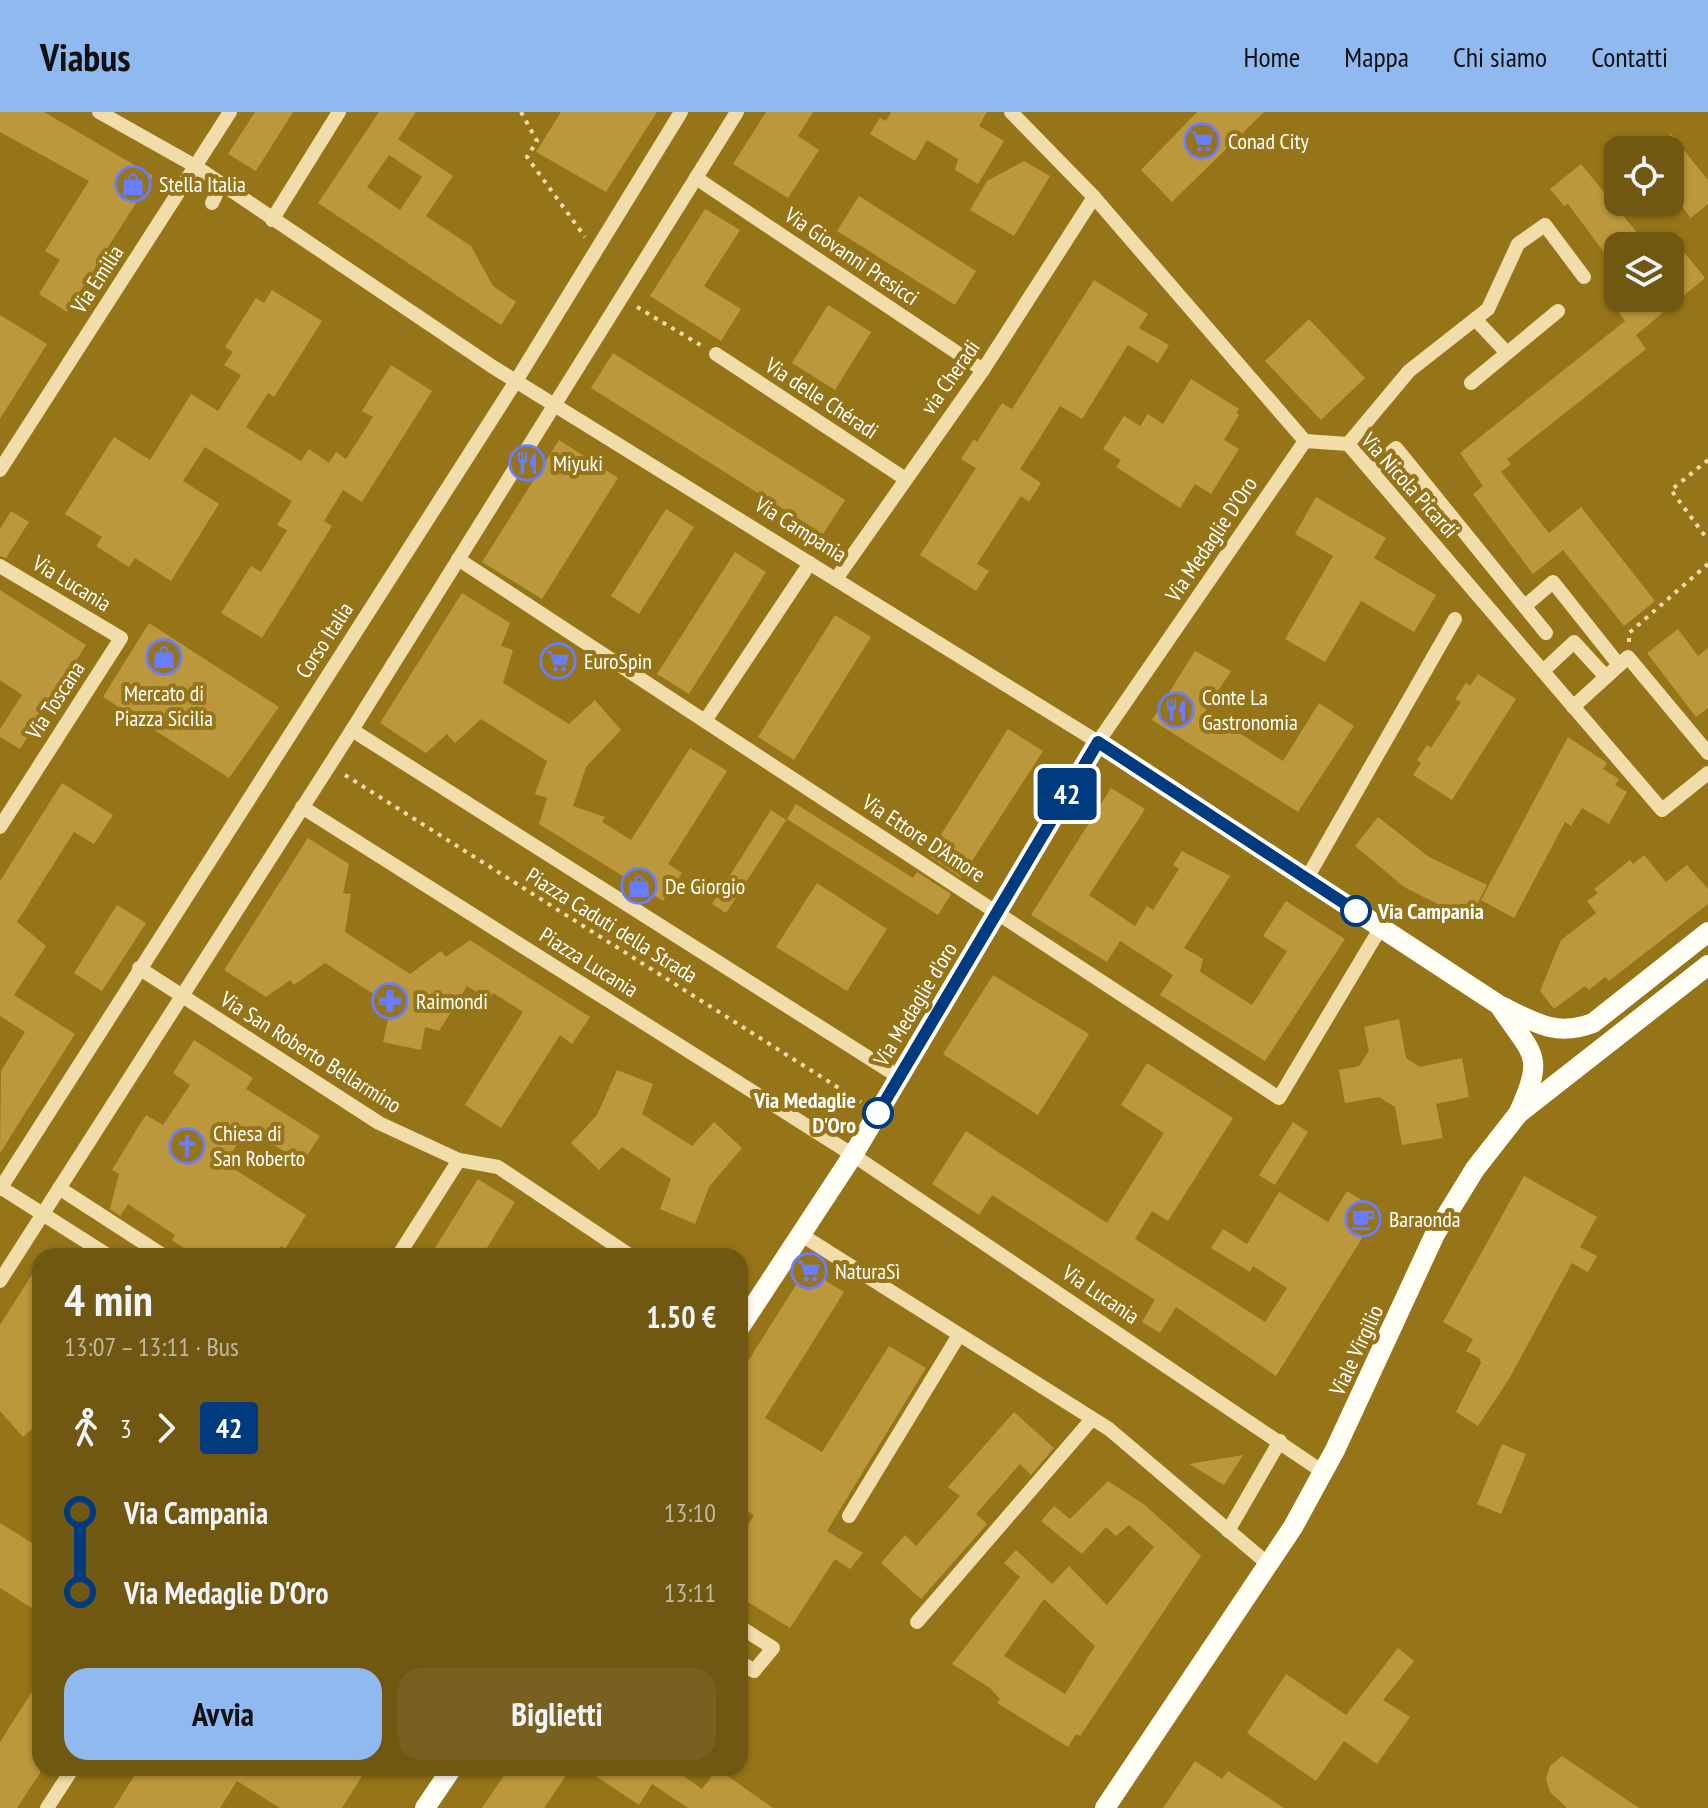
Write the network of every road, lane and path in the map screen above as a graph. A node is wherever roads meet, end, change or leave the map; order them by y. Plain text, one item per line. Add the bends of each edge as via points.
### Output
1 (99, 112) edge
2 (230, 112) edge
3 (339, 112) edge
4 (521, 112) edge
5 (681, 112) edge
6 (737, 112) edge
7 (1011, 112) edge
8 (195, 166) junction
9 (696, 178) junction
10 (221, 184) junction
11 (1094, 197) junction
12 (212, 203) dead end
13 (272, 220) junction
14 (596, 252) junction
15 (1584, 277) dead end
16 (622, 297) junction
17 (1558, 311) dead end
18 (1475, 319) junction
19 (1507, 353) junction
20 (716, 354) joint
21 (983, 370) junction
22 (516, 381) junction
23 (1471, 383) dead end
24 (555, 404) junction
25 (1305, 441) junction
26 (1348, 444) junction
27 (1708, 460) edge
28 (0, 470) edge
29 (1371, 470) junction
30 (904, 478) junction
31 (1708, 540) edge
32 (458, 559) junction
33 (810, 563) junction
34 (1708, 564) edge
35 (0, 566) edge
36 (836, 579) junction
37 (1525, 606) junction
38 (1455, 619) dead end
39 (1546, 633) dead end
40 (121, 638) joint
41 (1623, 661) junction
42 (1543, 671) junction
43 (1606, 677) junction
44 (1573, 707) junction
45 (705, 721) junction
46 (352, 730) junction
47 (1098, 742) junction
48 (1708, 753) edge
49 (329, 765) junction
50 (1708, 773) edge
51 (302, 807) junction
52 (0, 827) edge
53 (1307, 878) junction
54 (997, 912) junction
55 (1381, 927) junction
56 (1708, 932) edge
57 (1708, 965) edge
58 (139, 968) junction
59 (182, 996) junction
60 (1499, 1005) junction
61 (899, 1077) junction
62 (878, 1113) junction
63 (1518, 1114) junction
64 (853, 1155) junction
65 (459, 1160) junction
66 (0, 1187) edge
67 (59, 1188) junction
68 (43, 1214) junction
69 (800, 1234) junction
70 (96, 1248) edge
71 (152, 1248) edge
72 (403, 1248) edge
73 (619, 1248) edge
74 (0, 1281) edge
75 (748, 1315) edge
76 (959, 1335) junction
77 (1092, 1419) junction
78 (1280, 1441) junction
79 (1323, 1472) junction
80 (849, 1516) dead end
81 (1228, 1531) junction
82 (1268, 1564) junction
83 (917, 1622) dead end
84 (748, 1632) edge
85 (748, 1667) edge
86 (68, 1776) edge
87 (447, 1776) edge
88 (47, 1808) edge
89 (425, 1808) edge
90 (1105, 1808) edge

1 - 8 street, Via Campania
2 - 8 street, Via Emilia
3 - 13 street
4 - 14 path via 537,141 527,157
5 - 14 street, Corso Italia
6 - 9 street
7 - 11 street
8 - 10 street, Via Campania
8 - 28 street, Via Emilia
9 - 16 street
9 - 21 street, Via Giovanni Presicci
10 - 12 street
10 - 13 street, Via Campania
11 - 21 street, via Cheradi
11 - 25 street
13 - 22 street, Via Campania
14 - 22 street, Corso Italia
15 - 18 street via 1545,225 1518,244 1488,309
16 - 20 path
16 - 24 street
17 - 19 street
18 - 19 street
18 - 26 street via 1409,371
19 - 23 street
20 - 30 street, Via delle Chéradi
21 - 30 street, via Cheradi
22 - 24 street, Via Campania
22 - 58 street, Corso Italia
24 - 32 street
24 - 33 street, Via Campania
25 - 26 street, Via Nicola Picardi
25 - 47 street, Via Medaglie D'Oro
26 - 29 street, Via Nicola Picardi
27 - 31 path via 1671,490
29 - 37 street via 1396,448
29 - 42 street, Via Nicola Picardi
30 - 36 street, via Cheradi
32 - 45 street, Via Ettore D'Amore
32 - 46 street
33 - 36 street, Via Campania
33 - 45 street
34 - 41 path via 1629,633
35 - 40 street, Via Lucania
36 - 47 street, Via Campania
37 - 39 street
37 - 41 street via 1553,582
38 - 53 street
40 - 52 street, Via Toscana
41 - 43 street
41 - 48 street
42 - 43 street via 1574,642
42 - 44 street, Via Nicola Picardi
43 - 44 street
44 - 50 street, Via Nicola Picardi via 1662,810
45 - 54 street, Via Ettore D'Amore
46 - 49 street
46 - 61 street
47 - 53 main road, Via Campania
47 - 54 main road, Via Medaglie d'oro
49 - 51 street
49 - 62 path, Piazza Caduti della Strada
51 - 59 street
51 - 64 street, Piazza Lucania
53 - 55 main road, Via Campania
54 - 55 street, Via Ettore D'Amore via 1279,1098
54 - 61 main road, Via Medaglie d'oro
55 - 60 main road, Via Campania
56 - 60 main road via 1593,1023 1573,1031 1548,1029
57 - 63 main road, Viale Virgilio
58 - 59 street, Via San Roberto Bellarmino
58 - 66 street, Corso Italia
59 - 65 street, Via San Roberto Bellarmino via 379,1123
59 - 67 street
60 - 63 main road, Via Campania via 1535,1060 1533,1081
61 - 62 main road, Via Medaglie d'oro
62 - 64 main road, Via Medaglie d'oro
63 - 79 main road, Viale Virgilio via 1475,1169 1435,1234
64 - 69 main road, Via Medaglie d'oro
64 - 78 street, Via Lucania
65 - 72 street
65 - 73 street, Via San Roberto Bellarmino via 498,1167
66 - 68 street
67 - 68 street
67 - 71 street
68 - 70 street
68 - 74 street
69 - 75 main road, Via Medaglie d'oro
69 - 76 street
76 - 77 street
76 - 80 street
77 - 81 street
77 - 83 street
78 - 79 street, Via Lucania
78 - 81 street
79 - 82 main road, Viale Virgilio
81 - 82 street
82 - 90 main road, Viale Virgilio
84 - 85 street via 773,1648 754,1671
86 - 88 street
87 - 89 main road

